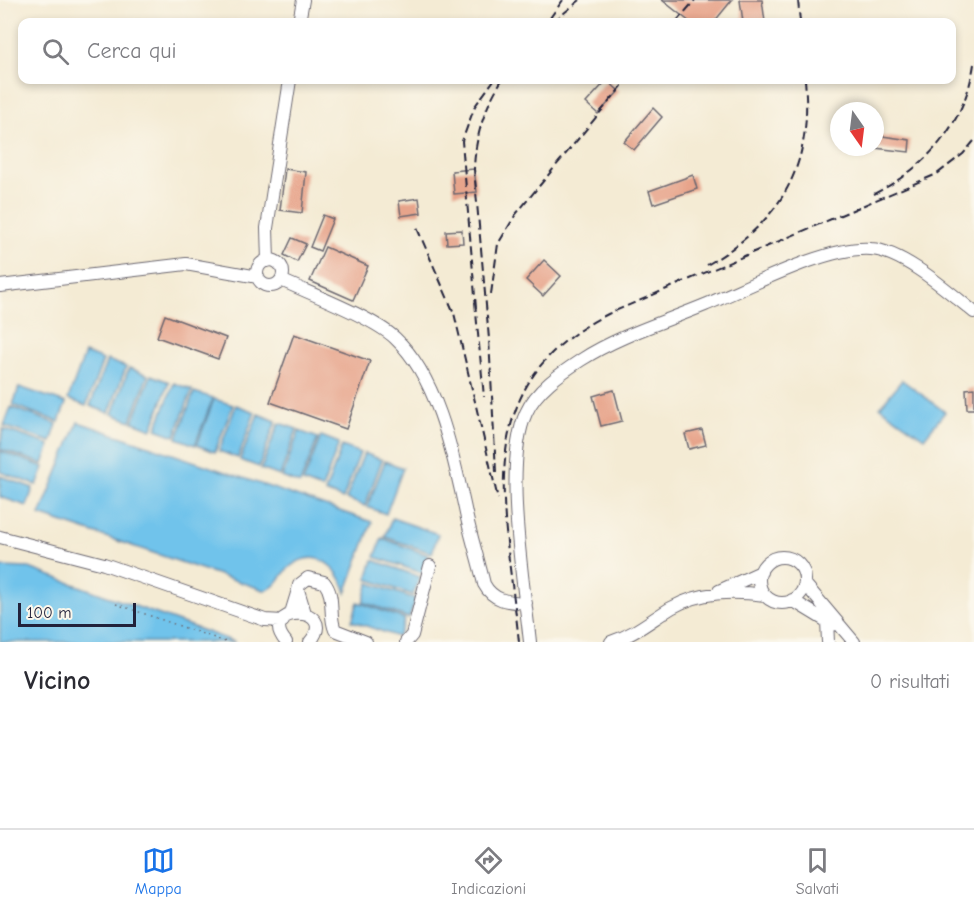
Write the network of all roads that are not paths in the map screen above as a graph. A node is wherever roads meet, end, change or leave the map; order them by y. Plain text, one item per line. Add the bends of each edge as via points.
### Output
1 (303, 0) edge
2 (300, 18) edge
3 (289, 84) edge
4 (268, 261) junction
5 (258, 277) junction
6 (281, 280) junction
7 (0, 286) edge
8 (974, 312) edge
9 (0, 537) edge
10 (0, 546) edge
11 (43, 548) junction
12 (430, 566) dead end
13 (761, 572) junction
14 (805, 584) junction
15 (298, 590) junction
16 (712, 594) junction
17 (765, 596) junction
18 (792, 600) junction
19 (526, 603) junction
20 (305, 613) junction
21 (827, 620) junction
22 (285, 627) edge
23 (844, 632) junction
24 (312, 638) edge
25 (327, 642) edge
26 (366, 642) edge
27 (406, 642) edge
28 (530, 642) edge
29 (611, 642) edge
30 (828, 642) edge
31 (854, 642) edge

1 - 2 street
3 - 4 street via 267,228
4 - 5 street via 258,268
4 - 6 street via 282,268
5 - 6 street via 262,284 270,286
5 - 7 street via 186,264
6 - 19 street via 393,336 410,353 427,385 456,462 484,584 503,601
8 - 19 street via 890,252 857,248 805,264 582,359 541,391 526,412 517,444 516,507
9 - 11 street
10 - 11 street
11 - 22 street via 104,564
12 - 27 street via 412,635
13 - 14 street via 771,560 791,559 802,567
13 - 16 street
13 - 17 street
14 - 18 street
14 - 23 street
15 - 20 street
15 - 22 street
15 - 26 street via 308,578 324,582 331,594 335,630
16 - 17 street
16 - 29 street via 694,597
17 - 18 street via 777,602
18 - 21 street
19 - 28 street
20 - 22 street
20 - 24 street via 313,620
21 - 23 street
21 - 30 street
23 - 31 street
24 - 25 street

